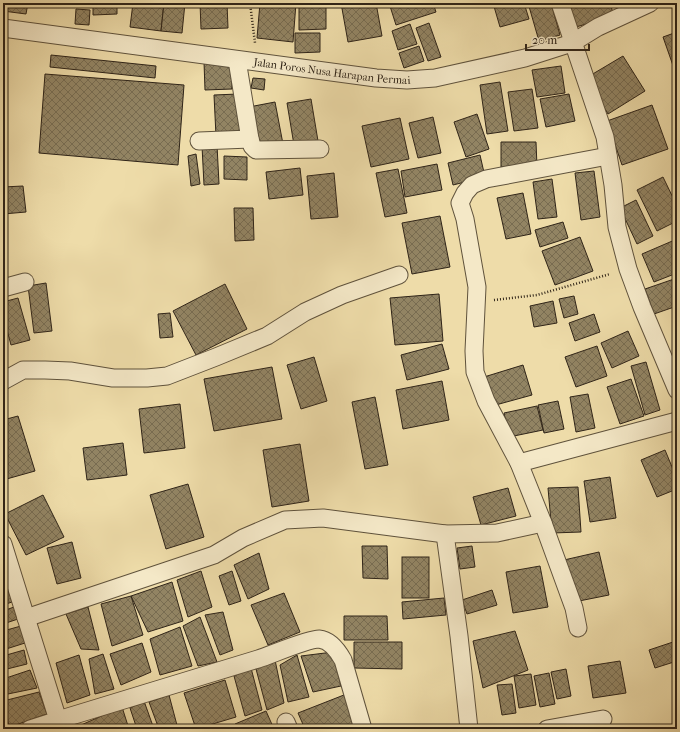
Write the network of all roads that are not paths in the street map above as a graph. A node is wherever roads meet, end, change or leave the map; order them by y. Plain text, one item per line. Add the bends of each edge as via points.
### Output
1 (560, 3) edge
2 (650, 3) edge
3 (3, 28) edge
4 (572, 43) junction
5 (236, 60) junction
6 (250, 139) junction
7 (199, 141) dead end
8 (320, 150) dead end
9 (608, 156) junction
10 (399, 275) dead end
11 (25, 282) dead end
12 (3, 288) edge
13 (3, 381) edge
14 (677, 390) edge
15 (677, 421) edge
16 (519, 463) junction
17 (543, 523) junction
18 (445, 534) junction
19 (3, 544) edge
20 (26, 618) junction
21 (578, 628) dead end
22 (603, 719) dead end
23 (58, 720) junction
24 (30, 729) edge
25 (363, 729) edge
26 (469, 729) edge
27 (547, 729) edge

1 - 4 street
2 - 4 street, Jalan Poros Nusa Harapan Permai
3 - 5 street, Jalan Poros Nusa Harapan Permai
4 - 5 street, Jalan Poros Nusa Harapan Permai via 525,58 435,78 407,80
4 - 9 street via 605,137
5 - 6 street
6 - 7 street
6 - 8 street via 256,150
9 - 14 street via 617,227 628,269
9 - 16 street via 486,179 465,192 460,203 477,287 475,372 486,401
10 - 13 street via 342,295 305,312 267,336 167,376 113,378 70,371 24,370
11 - 12 street
15 - 16 street
16 - 17 street
17 - 18 street via 497,533
17 - 21 street via 574,608
18 - 20 street via 323,518 284,520 214,554
18 - 26 street via 460,636
19 - 20 street
20 - 23 street
22 - 27 street
23 - 24 street
23 - 25 street via 318,640 327,642 344,660

